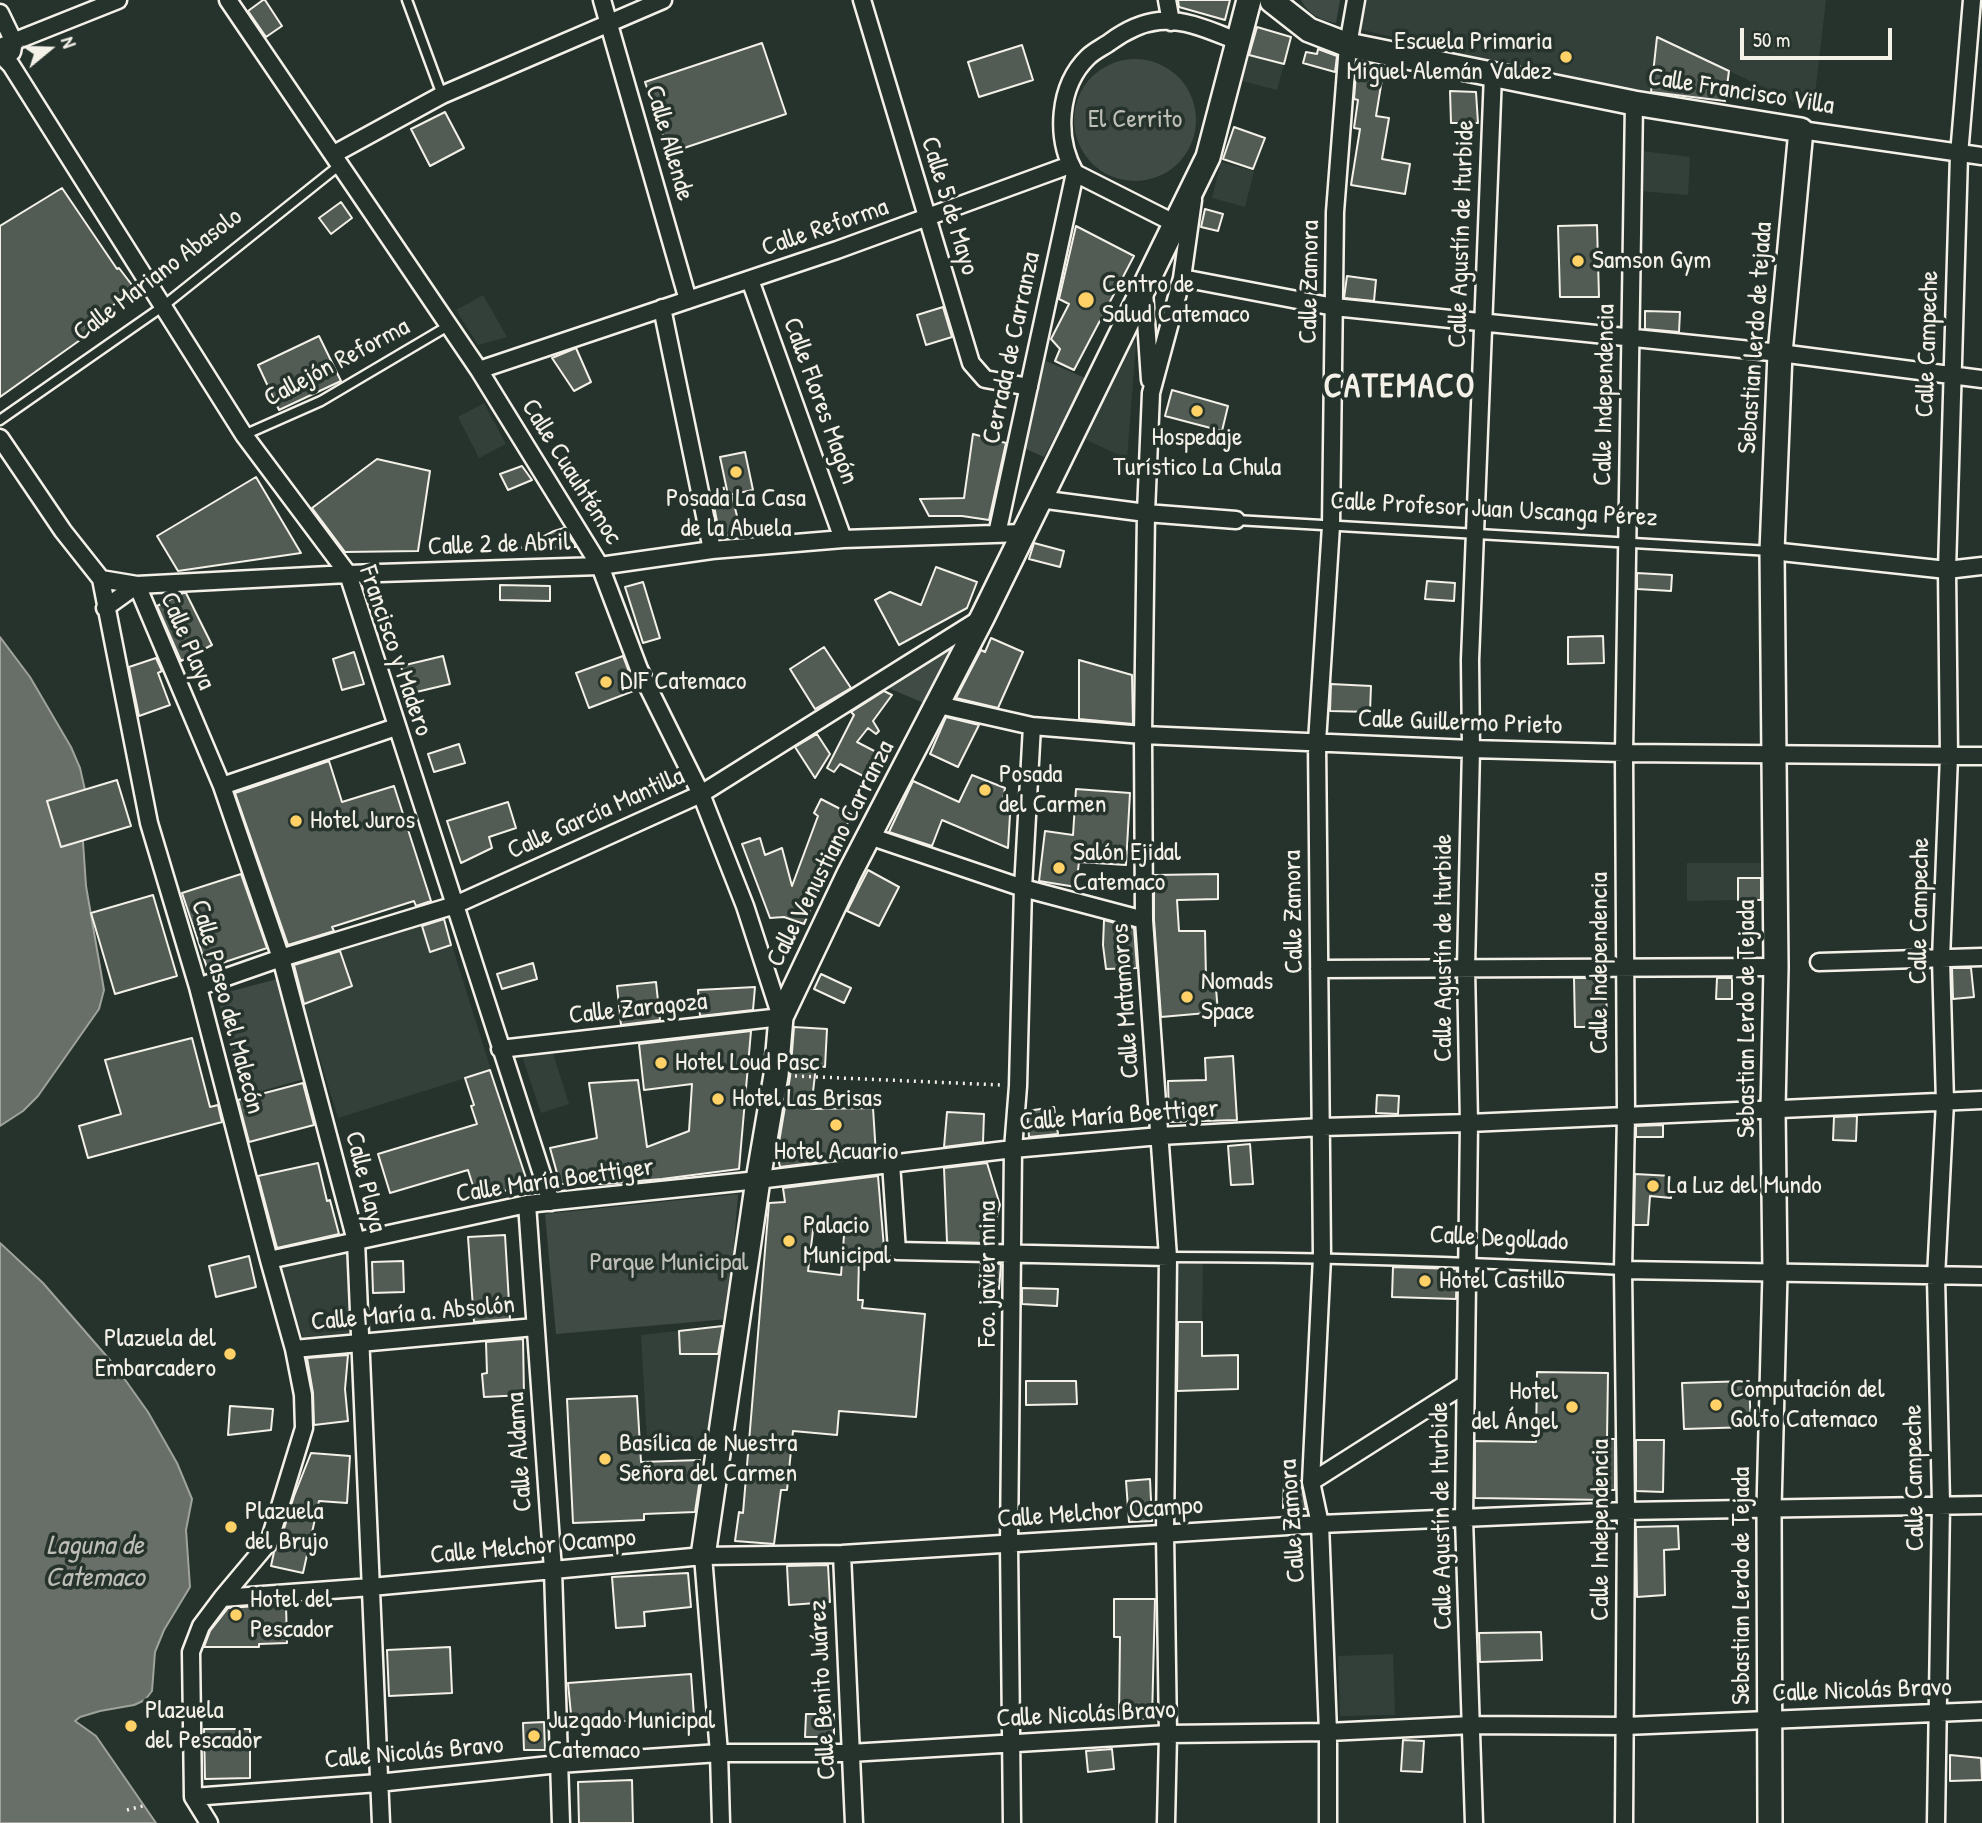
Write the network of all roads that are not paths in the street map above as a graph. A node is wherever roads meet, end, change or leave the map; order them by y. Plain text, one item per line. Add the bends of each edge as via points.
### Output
1 (118, 0) edge
2 (228, 0) edge
3 (407, 0) edge
4 (602, 0) edge
5 (663, 0) edge
6 (862, 0) edge
7 (1167, 0) edge
8 (1249, 0) edge
9 (1271, 0) edge
10 (1356, 0) edge
11 (1972, 0) edge
12 (0, 13) edge
13 (1171, 22) junction
14 (610, 23) junction
15 (1237, 41) junction
16 (7, 44) edge
17 (1348, 46) junction
18 (5, 59) edge
19 (1493, 74) junction
20 (442, 95) junction
21 (1634, 103) junction
22 (1801, 130) junction
23 (1959, 155) junction
24 (1982, 156) edge
25 (338, 159) junction
26 (1072, 169) junction
27 (1195, 181) junction
28 (928, 218) junction
29 (1174, 223) junction
30 (1182, 278) junction
31 (750, 280) junction
32 (1143, 289) junction
33 (688, 300) junction
34 (162, 307) junction
35 (1334, 307) junction
36 (662, 308) junction
37 (1483, 322) junction
38 (448, 326) junction
39 (1631, 338) junction
40 (1780, 353) junction
41 (479, 370) junction
42 (1951, 375) junction
43 (1982, 379) edge
44 (1029, 387) junction
45 (1151, 393) junction
46 (0, 420) edge
47 (244, 435) junction
48 (0, 439) edge
49 (1039, 499) junction
50 (1146, 513) junction
51 (1236, 520) joint
52 (1331, 526) junction
53 (1023, 533) junction
54 (997, 534) junction
55 (1475, 534) junction
56 (844, 538) junction
57 (1627, 542) junction
58 (712, 550) junction
59 (1772, 551) junction
60 (600, 566) junction
61 (1982, 566) edge
62 (1947, 570) junction
63 (348, 574) junction
64 (101, 579) junction
65 (137, 585) junction
66 (105, 608) junction
67 (982, 618) junction
68 (939, 705) junction
69 (1032, 726) junction
70 (396, 727) junction
71 (1143, 735) junction
72 (1317, 742) junction
73 (1471, 749) junction
74 (1624, 753) junction
75 (1775, 754) junction
76 (1949, 756) junction
77 (1982, 756) edge
78 (222, 786) junction
79 (701, 794) junction
80 (869, 836) junction
81 (1023, 888) junction
82 (455, 905) junction
83 (1144, 920) junction
84 (1982, 957) edge
85 (281, 958) junction
86 (1941, 960) junction
87 (1819, 962) dead end
88 (1624, 966) junction
89 (1776, 967) junction
90 (1466, 968) junction
91 (1319, 969) junction
92 (198, 986) junction
93 (781, 1017) junction
94 (500, 1049) junction
95 (1982, 1100) edge
96 (1945, 1102) junction
97 (1773, 1109) junction
98 (1626, 1115) junction
99 (1469, 1123) junction
100 (1322, 1127) junction
101 (1160, 1136) junction
102 (1013, 1149) junction
103 (891, 1163) junction
104 (758, 1180) junction
105 (551, 1202) junction
106 (527, 1205) junction
107 (356, 1241) junction
108 (1013, 1255) junction
109 (1168, 1256) junction
110 (1322, 1257) junction
111 (269, 1260) junction
112 (1468, 1262) junction
113 (1623, 1270) junction
114 (1775, 1273) junction
115 (1982, 1276) edge
116 (1936, 1277) junction
117 (535, 1327) junction
118 (361, 1343) junction
119 (294, 1349) junction
120 (1464, 1385) junction
121 (1311, 1482) junction
122 (1941, 1504) junction
123 (1982, 1505) edge
124 (1769, 1508) junction
125 (1626, 1511) junction
126 (1464, 1519) junction
127 (1321, 1524) junction
128 (1165, 1533) junction
129 (1009, 1544) junction
130 (842, 1554) junction
131 (703, 1556) junction
132 (553, 1570) junction
133 (372, 1587) junction
134 (222, 1598) junction
135 (1982, 1711) edge
136 (1938, 1712) junction
137 (1770, 1720) junction
138 (1472, 1725) junction
139 (1625, 1726) junction
140 (1328, 1732) junction
141 (1168, 1734) junction
142 (1013, 1744) junction
143 (850, 1753) junction
144 (719, 1754) junction
145 (559, 1764) junction
146 (378, 1783) junction
147 (193, 1797) junction
148 (209, 1823) edge
149 (381, 1823) edge
150 (561, 1823) edge
151 (721, 1823) edge
152 (855, 1823) edge
153 (1012, 1823) edge
154 (1166, 1823) edge
155 (1328, 1823) edge
156 (1474, 1823) edge
157 (1624, 1823) edge
158 (1770, 1823) edge
159 (1936, 1823) edge

1 - 16 street
2 - 25 street, Calle Cuauhtémoc
3 - 20 lane
4 - 14 street, Calle Allende
5 - 14 street, Calle Mariano Abasolo
6 - 28 street, Calle 5 de Mayo
7 - 13 street
8 - 15 main road, Calle Venustiano Carranza
9 - 15 main road
9 - 17 main road, Calle Francisco Villa via 1309,30
10 - 17 street, Calle Zamora
11 - 23 street, Calle Campeche
12 - 16 street
13 - 15 street via 1186,22
13 - 26 street via 1130,28 1087,57 1070,84 1061,111
14 - 20 street, Calle Mariano Abasolo
14 - 33 street, Calle Allende
15 - 27 main road, Calle Venustiano Carranza via 1208,157
16 - 18 street, Francisco y Madero
17 - 19 main road, Calle Francisco Villa
17 - 35 street, Calle Zamora via 1335,212
18 - 34 street, Francisco y Madero
19 - 21 main road, Calle Francisco Villa
19 - 37 street, Calle Agustín de Iturbide
20 - 25 street, Calle Mariano Abasolo
21 - 22 main road, Calle Francisco Villa
21 - 39 street, Calle Independencia
22 - 23 street, Calle Francisco Villa
22 - 40 main road, Sebastian lerdo de tejada
23 - 24 street, Calle Francisco Villa
23 - 42 street, Calle Campeche
25 - 34 lane, Calle Mariano Abasolo
25 - 38 street, Calle Cuauhtémoc
26 - 28 street, Calle Reforma
26 - 29 street
26 - 44 street, Cerrada de Carranza
27 - 29 main road, Calle Venustiano Carranza
27 - 30 street, Calle Matamoros
28 - 31 street, Calle Reforma
28 - 44 street, Calle 5 de Mayo via 971,363 985,379
29 - 32 main road, Calle Venustiano Carranza
30 - 35 street
30 - 45 street, Calle Matamoros
31 - 33 street, Calle Reforma
31 - 56 street, Calle Flores Magón
32 - 45 street
32 - 49 main road, Calle Venustiano Carranza
33 - 36 street, Calle Reforma
34 - 46 lane, Calle Mariano Abasolo
34 - 47 street, Francisco y Madero
35 - 37 street
35 - 52 street, Calle Zamora
36 - 41 street, Calle Reforma
36 - 58 street
37 - 39 street
37 - 55 street, Calle Agustín de Iturbide
38 - 41 street, Calle Cuauhtémoc
38 - 47 lane, Callejón Reforma via 321,401
39 - 40 street
39 - 57 street, Calle Independencia
40 - 42 street
40 - 59 main road, Sebastian lerdo de tejada
41 - 60 street, Calle Cuauhtémoc
42 - 43 street
42 - 62 street, Calle Campeche
44 - 54 street, Cerrada de Carranza
45 - 50 street, Calle Matamoros
47 - 63 street, Francisco y Madero
48 - 64 street
49 - 50 street, Calle Profesor Juan Uscanga Pérez
49 - 53 main road, Calle Venustiano Carranza
50 - 51 street, Calle Profesor Juan Uscanga Pérez
50 - 71 street, Calle Matamoros
51 - 52 lane, Calle Profesor Juan Uscanga Pérez
52 - 55 lane, Calle Profesor Juan Uscanga Pérez
52 - 72 street, Calle Zamora
53 - 54 street, Calle 2 de Abril
53 - 67 main road, Calle Venustiano Carranza
54 - 56 street, Calle 2 de Abril
55 - 57 lane, Calle Profesor Juan Uscanga Pérez
55 - 73 street, Calle Agustín de Iturbide via 1469,660
56 - 58 street, Calle 2 de Abril
57 - 59 lane, Calle Profesor Juan Uscanga Pérez
57 - 74 street, Calle Independencia
58 - 60 street, Calle 2 de Abril
59 - 62 street, Calle Profesor Juan Uscanga Pérez
59 - 75 main road, Sebastian Lerdo de Tejada
60 - 63 street, Calle 2 de Abril
60 - 79 street, Calle Cuauhtémoc via 639,669
61 - 62 street, Calle Profesor Juan Uscanga Pérez
62 - 76 street, Calle Campeche
63 - 65 street, Calle 2 de Abril
63 - 70 street, Francisco y Madero
64 - 65 street, Calle 2 de Abril
64 - 66 street, Calle Paseo del Malecón
65 - 66 street
65 - 78 street, Calle Playa
66 - 92 street, Calle Paseo del Malecón via 149,823
67 - 68 main road, Calle Venustiano Carranza
67 - 79 street, Calle García Mantilla
68 - 69 street, Calle Guillermo Prieto
68 - 80 main road, Calle Venustiano Carranza
69 - 71 street, Calle Guillermo Prieto
69 - 81 street, Fco. javier mina
70 - 78 street
70 - 82 street, Francisco y Madero
71 - 72 street, Calle Guillermo Prieto
71 - 83 street, Calle Matamoros
72 - 73 street, Calle Guillermo Prieto
72 - 91 street, Calle Zamora
73 - 74 street, Calle Guillermo Prieto
73 - 90 street, Calle Agustín de Iturbide
74 - 75 street, Calle Guillermo Prieto
74 - 88 street, Calle Independencia
75 - 76 street, Calle Guillermo Prieto
75 - 89 main road, Sebastian Lerdo de Tejada
76 - 77 street, Calle Guillermo Prieto
76 - 86 street, Calle Campeche
78 - 85 street, Calle Playa
79 - 82 street, Calle García Mantilla
79 - 93 street, Calle Cuauhtémoc via 745,906
80 - 81 street
80 - 93 main road, Calle Venustiano Carranza
81 - 83 street
81 - 102 street, Fco. javier mina
82 - 85 street, Calle García Mantilla
82 - 94 street, Francisco y Madero
83 - 101 street, Calle Matamoros
84 - 86 street
85 - 92 street, Calle García Mantilla
85 - 107 street, Calle Playa
86 - 87 street
86 - 96 street, Calle Campeche
88 - 89 street
88 - 90 street
88 - 98 street, Calle Independencia
89 - 97 main road, Sebastian Lerdo de Tejada
90 - 91 street
90 - 99 street, Calle Agustín de Iturbide
91 - 100 street, Calle Zamora
92 - 111 street, Calle Paseo del Malecón
93 - 94 street, Calle Zaragoza
93 - 104 main road, Calle Venustiano Carranza
94 - 105 street, Francisco y Madero
95 - 96 street, Calle María Boettiger
96 - 97 street, Calle María Boettiger
96 - 116 street, Calle Campeche
97 - 98 street, Calle María Boettiger
97 - 114 main road, Sebastian Lerdo de Tejada
98 - 99 street, Calle María Boettiger
98 - 113 street, Calle Independencia
99 - 100 street, Calle María Boettiger
99 - 112 street, Calle Agustín de Iturbide
100 - 101 street, Calle María Boettiger
100 - 110 street, Calle Zamora
101 - 102 street, Calle María Boettiger
101 - 109 street, Calle Matamoros
102 - 103 street, Calle María Boettiger
102 - 108 street, Fco. javier mina
103 - 104 street, Calle María Boettiger
103 - 108 street, Calle Degollado via 897,1251
104 - 105 street, Calle María Boettiger
104 - 131 main road, Calle Venustiano Carranza
105 - 106 street, Calle María Boettiger
106 - 107 street, Calle María Boettiger
106 - 117 street, Calle Aldama
107 - 111 street, Calle María Boettiger
107 - 118 street, Calle Playa
108 - 109 street, Calle Degollado
108 - 129 street, Fco. javier mina
109 - 110 lane, Calle Degollado
109 - 128 street, Calle Matamoros
110 - 112 lane, Calle Degollado
110 - 121 street, Calle Zamora
111 - 119 street, Calle Paseo del Malecón
112 - 113 lane, Calle Degollado
112 - 120 street, Calle Agustín de Iturbide
113 - 114 street, Calle Degollado
113 - 125 street, Calle Independencia
114 - 116 street, Calle Degollado
114 - 124 main road, Sebastian Lerdo de Tejada
115 - 116 street, Calle Degollado
116 - 122 street, Calle Campeche
117 - 118 street, Calle María a. Absolón
117 - 132 street, Calle Aldama
118 - 119 street, Calle María a. Absolón
118 - 133 street, Calle Playa
119 - 134 street, Calle Paseo del Malecón via 304,1428 269,1542
120 - 121 street
120 - 126 street, Calle Agustín de Iturbide
121 - 127 street, Calle Zamora
122 - 123 street, Calle Melchor Ocampo
122 - 124 street, Calle Melchor Ocampo
122 - 136 street, Calle Campeche
124 - 125 street, Calle Melchor Ocampo
124 - 137 main road, Sebastian Lerdo de Tejada
125 - 126 street, Calle Melchor Ocampo
125 - 139 street, Calle Independencia
126 - 127 street, Calle Melchor Ocampo
126 - 138 street, Calle Agustín de Iturbide
127 - 128 street, Calle Melchor Ocampo
127 - 140 street, Calle Zamora
128 - 129 street, Calle Melchor Ocampo
128 - 141 street, Calle Matamoros
129 - 130 street, Calle Melchor Ocampo
129 - 142 street, Fco. javier mina
130 - 131 street, Calle Melchor Ocampo
130 - 143 street, Calle Benito Juárez
131 - 132 street, Calle Melchor Ocampo
131 - 144 street, Calle Venustiano Carranza
132 - 133 street, Calle Melchor Ocampo
132 - 145 street, Calle Aldama
133 - 134 street, Calle Melchor Ocampo
133 - 146 street, Calle Playa
134 - 147 street, Calle Paseo del Malecón via 201,1626 191,1652
135 - 136 street, Calle Nicolás Bravo
136 - 137 street, Calle Nicolás Bravo
136 - 159 street, Calle Campeche
137 - 139 street, Calle Nicolás Bravo
137 - 158 main road, Sebastian Lerdo de Tejada
138 - 139 street, Calle Nicolás Bravo
138 - 140 street, Calle Nicolás Bravo
138 - 156 street, Calle Agustín de Iturbide
139 - 157 street, Calle Independencia
140 - 141 street, Calle Nicolás Bravo
140 - 155 street, Calle Zamora
141 - 142 street, Calle Nicolás Bravo
141 - 154 street, Calle Matamoros
142 - 143 street, Calle Nicolás Bravo
142 - 153 street, Fco. javier mina
143 - 144 street, Calle Nicolás Bravo
143 - 152 street, Calle Benito Juárez
144 - 145 street, Calle Nicolás Bravo
144 - 151 street, Calle Venustiano Carranza
145 - 146 street, Calle Nicolás Bravo
145 - 150 street, Calle Aldama
146 - 147 street, Calle Nicolás Bravo
146 - 149 street, Calle Playa
147 - 148 street

